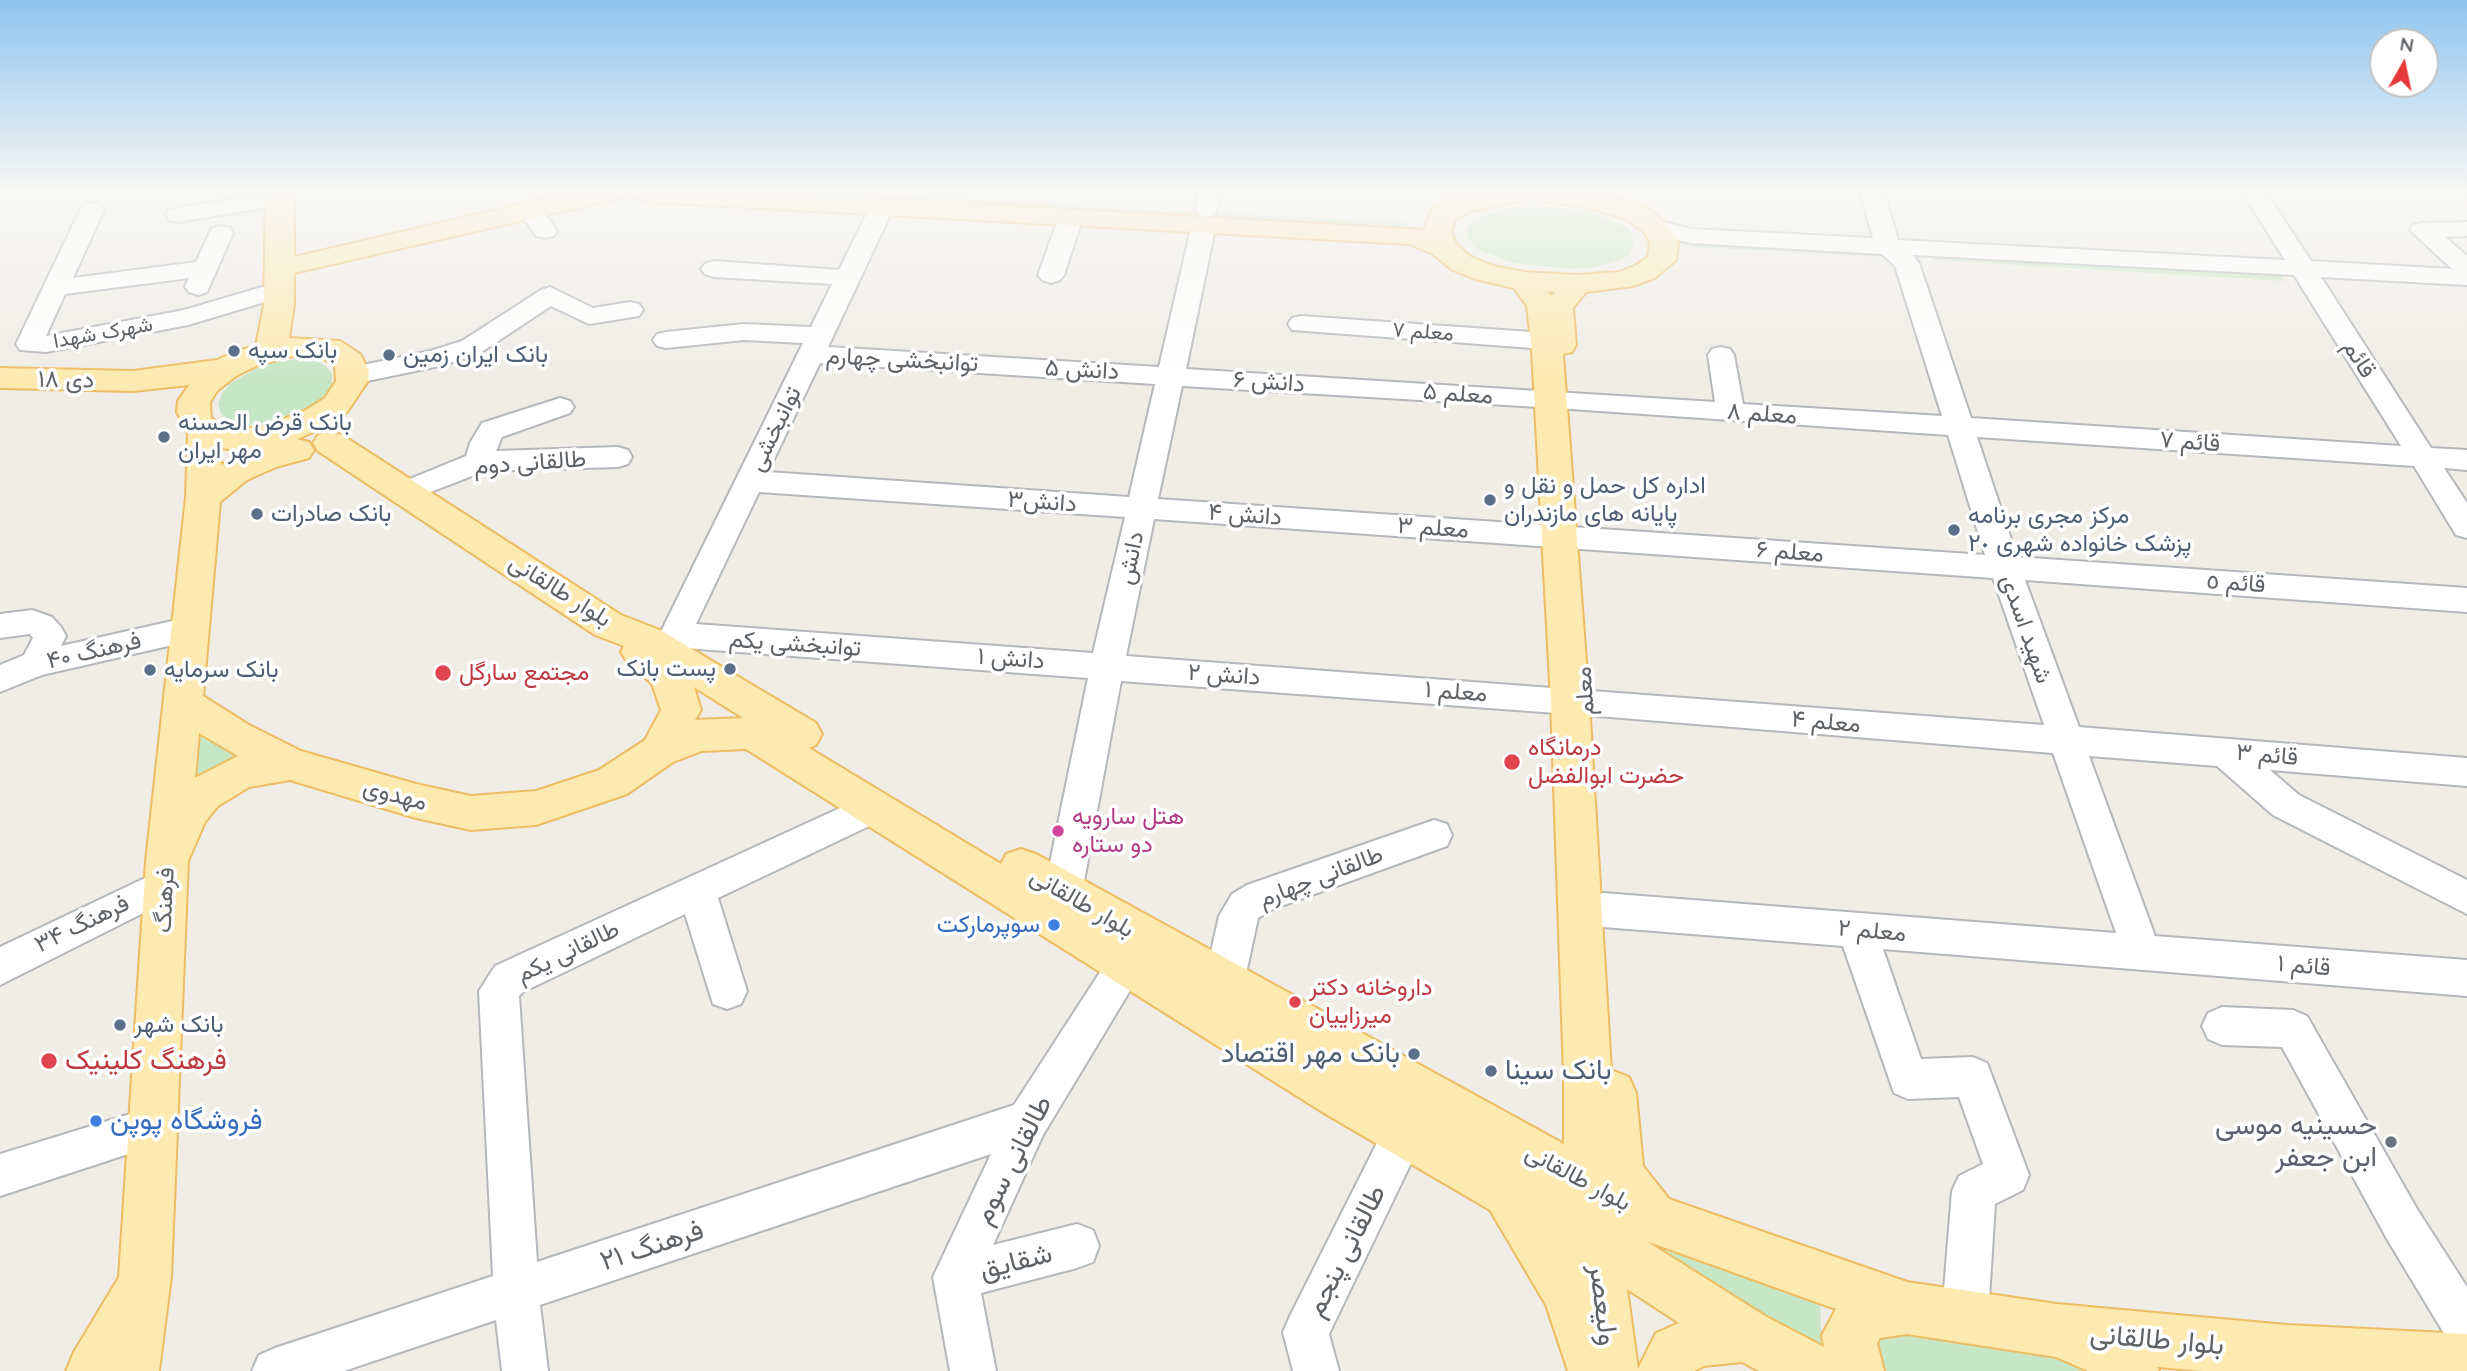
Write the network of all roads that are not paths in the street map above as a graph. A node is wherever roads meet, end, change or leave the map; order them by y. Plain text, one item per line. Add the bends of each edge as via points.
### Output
1 (72, 253) edge
2 (212, 253) edge
3 (281, 253) edge
4 (294, 253) edge
5 (362, 253) edge
6 (860, 253) edge
7 (1059, 253) edge
8 (1198, 253) edge
9 (1449, 253) edge
10 (1663, 253) edge
11 (1690, 253) edge
12 (1793, 253) edge
13 (1885, 253) edge
14 (2292, 253) edge
15 (2449, 253) edge
16 (1897, 254) junction
17 (1662, 260) junction
18 (296, 265) junction
19 (206, 268) junction
20 (2467, 269) edge
21 (714, 270) dead end
22 (1051, 275) dead end
23 (2306, 276) junction
24 (2467, 277) edge
25 (848, 278) junction
26 (1524, 281) junction
27 (1577, 285) junction
28 (56, 288) junction
29 (279, 290) junction
30 (2467, 293) edge
31 (194, 299) dead end
32 (630, 310) dead end
33 (1301, 324) dead end
34 (309, 327) junction
35 (666, 340) dead end
36 (1546, 341) junction
37 (816, 345) junction
38 (271, 350) junction
39 (1721, 355) dead end
40 (992, 365) joint
41 (225, 369) junction
42 (353, 375) junction
43 (1172, 376) junction
44 (2, 379) edge
45 (132, 381) junction
46 (1366, 388) joint
47 (1558, 401) junction
48 (336, 405) junction
49 (560, 407) dead end
50 (1730, 412) junction
51 (199, 416) junction
52 (1958, 428) junction
53 (330, 443) junction
54 (618, 457) dead end
55 (2421, 457) junction
56 (2467, 460) edge
57 (478, 463) junction
58 (750, 481) junction
59 (405, 492) junction
60 (203, 497) junction
61 (1142, 508) junction
62 (1348, 523) joint
63 (2467, 527) edge
64 (1568, 537) junction
65 (2004, 566) junction
66 (2467, 600) edge
67 (608, 625) junction
68 (0, 626) edge
69 (190, 629) junction
70 (671, 644) junction
71 (914, 652) joint
72 (36, 664) junction
73 (1107, 666) junction
74 (0, 679) edge
75 (1341, 683) joint
76 (1578, 701) junction
77 (183, 703) junction
78 (752, 733) joint
79 (2066, 742) junction
80 (659, 751) junction
81 (2224, 751) junction
82 (290, 764) junction
83 (2467, 772) edge
84 (875, 807) junction
85 (1434, 835) dead end
86 (167, 872) junction
87 (697, 890) junction
88 (1063, 892) junction
89 (2467, 898) edge
90 (1603, 910) junction
91 (1857, 930) junction
92 (2142, 953) junction
93 (1127, 964) junction
94 (0, 967) edge
95 (2467, 978) edge
96 (1224, 983) junction
97 (727, 991) dead end
98 (2222, 1026) dead end
99 (1588, 1076) junction
100 (1028, 1121) junction
101 (153, 1128) junction
102 (1404, 1133) junction
103 (1511, 1169) junction
104 (0, 1175) edge
105 (1588, 1182) junction
106 (1654, 1219) junction
107 (1595, 1238) junction
108 (1077, 1246) dead end
109 (145, 1277) junction
110 (955, 1277) junction
111 (516, 1291) junction
112 (1907, 1308) junction
113 (1965, 1315) junction
114 (2467, 1329) edge
115 (2057, 1331) junction
116 (1746, 1335) junction
117 (2206, 1358) edge
118 (2467, 1361) edge
119 (93, 1371) edge
120 (132, 1371) edge
121 (275, 1371) edge
122 (525, 1371) edge
123 (973, 1371) edge
124 (1316, 1371) edge
125 (1595, 1371) edge
126 (1611, 1371) edge
127 (1664, 1371) edge
128 (1813, 1371) edge
129 (1857, 1371) edge
130 (2132, 1371) edge

1 - 28 street, شهرک شهدا
2 - 19 street
3 - 29 main road
4 - 18 main road
5 - 18 main road
6 - 25 street, توانبخشی
7 - 22 street
8 - 43 street, دانش
9 - 26 main road via 1485,273
10 - 17 main road
11 - 17 street
12 - 16 street
13 - 16 street
14 - 23 street, قائم
15 - 20 street
16 - 23 street
16 - 52 street, شهید اسدی
17 - 27 main road via 1623,280
18 - 34 main road
19 - 28 street
19 - 31 street
21 - 25 street
23 - 24 street
23 - 30 street
23 - 55 street, قائم
25 - 37 street, توانبخشی
26 - 27 main road
26 - 36 main road, معلم via 1542,305
27 - 47 main road, معلم via 1558,307
28 - 29 street, شهرک شهدا via 29,344 188,317
29 - 38 main road
32 - 42 street via 589,316 550,295 471,347
33 - 36 street, معلم ٧
34 - 38 main road
34 - 42 main road via 349,361
35 - 37 street via 744,332
36 - 47 main road, معلم
37 - 40 street, توانبخشی چهارم
37 - 58 street, توانبخشی
38 - 41 main road
39 - 50 street
40 - 43 street, دانش ۵
41 - 45 main road, ۱۸ دی
41 - 51 main road via 206,384
42 - 48 main road
43 - 46 street, دانش ۶
43 - 61 street, دانش
44 - 45 main road, ۱۸ دی
45 - 51 main road, ۱۸ دی via 173,390
46 - 47 street, معلم ۵
47 - 50 street, معلم ۸
47 - 64 main road, معلم
48 - 51 main road, ۱۸ دی via 317,418 268,437 231,439
48 - 53 main road
49 - 57 street via 492,430
50 - 52 street, معلم ۸
51 - 60 main road, فرهنگ via 205,460
52 - 55 street, قائم ٧
52 - 65 street, شهید اسدی
53 - 59 main road, بلوار طالقانی
53 - 60 main road via 264,459 234,472
54 - 57 street, طالقانی دوم
55 - 56 street, قائم ٧
55 - 63 street, قائم
57 - 59 street, طالقانی دوم
58 - 61 street, دانش٣
58 - 70 street, توانبخشی
59 - 67 main road, بلوار طالقانی
60 - 69 main road, فرهنگ
61 - 62 street, دانش ۴
61 - 73 street, دانش
62 - 64 street, معلم ۳
64 - 65 street, معلم ۶
64 - 76 main road, معلم
65 - 66 street, قائم ٥
65 - 79 street, شهید اسدی
67 - 70 main road, بلوار طالقانی
67 - 80 main road via 676,687 681,710
68 - 72 street via 41,625 50,636
69 - 72 street, فرهنگ ۴۰
69 - 77 main road, فرهنگ
70 - 71 street, توانبخشی یکم
70 - 88 main road, بلوار طالقانی
71 - 73 street, دانش ١
72 - 74 street, فرهنگ ۴۰
73 - 75 street, دانش ٢
73 - 88 street, دانش
75 - 76 street, معلم ١
76 - 79 street, معلم ۴
76 - 90 main road, معلم
76 - 99 main road, معلم
77 - 82 main road
77 - 86 main road, فرهنگ
78 - 80 main road, مهدوی via 699,735
78 - 84 main road, بلوار طالقانی
79 - 81 street, قائم ٣
79 - 92 street, شهید اسدی
80 - 82 main road, مهدوی via 613,782 579,795 536,808 471,813
81 - 83 street, قائم ٣
81 - 89 street via 2286,805
82 - 86 main road, مهدوی via 240,772 204,794 189,812
84 - 87 street, طالقانی یکم
84 - 93 main road, بلوار طالقانی
85 - 96 street, طالقانی چهارم via 1245,906 1238,916
86 - 94 street, فرهنگ ۳۴
86 - 101 main road, فرهنگ
87 - 97 street
87 - 111 street, طالقانی یکم via 509,979 499,991
88 - 96 main road, بلوار طالقانی
90 - 91 street, معلم ٢
90 - 106 main road, معلم via 1618,1163 1625,1183
91 - 92 street, معلم ٢
91 - 113 street via 1908,1079 1973,1077 2008,1175 1974,1191
92 - 95 street, قائم ١
93 - 100 street, طالقانی سوم
93 - 102 main road, بلوار طالقانی
96 - 103 main road, بلوار طالقانی
98 - 114 street via 2293,1029 2402,1224
99 - 103 main road via 1571,1122
99 - 105 main road, معلم
100 - 110 street, طالقانی سوم
100 - 111 street, فرهنگ ۲۱
101 - 104 street
101 - 109 main road, فرهنگ
102 - 103 main road, بلوار طالقانی
102 - 124 street, طالقانی پنجم via 1306,1332
103 - 105 main road, بلوار طالقانی
103 - 107 main road, بلوار طالقانی
103 - 125 main road via 1567,1292
105 - 106 main road, بلوار طالقانی
105 - 107 main road, ولیعصر
106 - 112 main road, بلوار طالقانی
107 - 116 main road, بلوار طالقانی
107 - 126 main road, ولیعصر
108 - 110 street, شقایق
109 - 119 main road
109 - 120 main road, فرهنگ
110 - 123 street
111 - 121 street, فرهنگ ۲۱
111 - 122 street, طالقانی یکم
112 - 113 main road
112 - 129 main road via 1866,1314 1849,1335
113 - 115 main road
115 - 117 main road, بلوار طالقانی
115 - 130 main road via 2107,1352
116 - 127 main road via 1700,1340 1675,1352
116 - 128 main road, بلوار طالقانی
117 - 118 main road, بلوار طالقانی via 2287,1352

